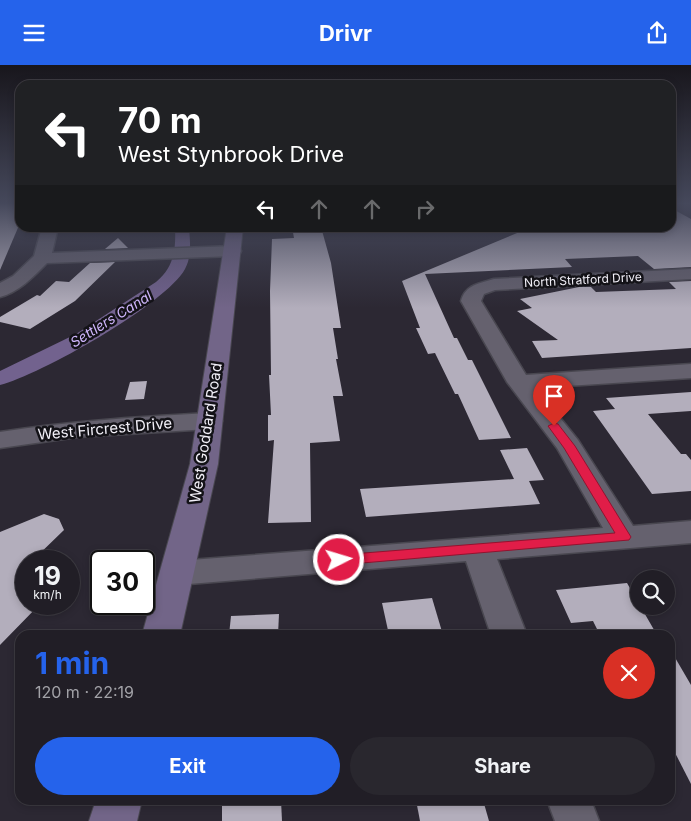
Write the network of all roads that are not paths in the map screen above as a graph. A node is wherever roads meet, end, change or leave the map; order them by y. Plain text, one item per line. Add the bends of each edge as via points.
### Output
1 (47, 238) edge
2 (234, 239) edge
3 (42, 258) junction
4 (691, 275) edge
5 (0, 291) edge
6 (691, 371) edge
7 (519, 382) junction
8 (210, 421) junction
9 (0, 440) edge
10 (691, 532) edge
11 (624, 537) junction
12 (478, 549) junction
13 (178, 573) junction
14 (163, 630) edge
15 (507, 630) edge
16 (118, 805) edge
17 (571, 805) edge
18 (113, 821) edge
19 (577, 821) edge

1 - 3 street
2 - 3 street via 199,252
2 - 8 street, West Goddard Road
3 - 5 street
4 - 7 street, North Stratford Drive via 494,285 477,290 471,301
6 - 7 street
7 - 11 street via 569,446
8 - 9 street, West Fircrest Drive via 94,428
8 - 13 street, West Goddard Road via 204,464
10 - 11 street
11 - 12 street
12 - 13 street
12 - 15 street
13 - 14 street, West Goddard Road
16 - 18 street
17 - 19 street

